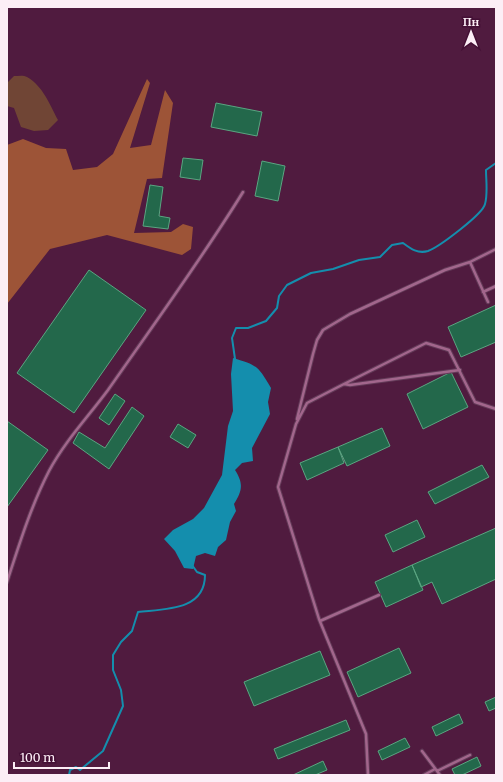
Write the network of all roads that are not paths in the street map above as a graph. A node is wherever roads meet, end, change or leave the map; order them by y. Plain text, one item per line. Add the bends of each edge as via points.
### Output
1 (243, 192) dead end
2 (496, 248) edge
3 (470, 262) junction
4 (496, 286) edge
5 (483, 292) junction
6 (488, 302) dead end
7 (460, 370) junction
8 (344, 384) junction
9 (496, 409) edge
10 (296, 424) junction
11 (7, 582) edge
12 (379, 595) dead end
13 (320, 621) junction
14 (422, 751) dead end
15 (470, 755) dead end
16 (436, 770) junction
17 (368, 775) edge
18 (424, 775) edge
19 (440, 775) edge

1 - 11 lane via 170,302 49,471
2 - 3 lane
3 - 5 lane
3 - 10 lane via 445,270 350,314 323,330 313,354
4 - 5 lane
5 - 6 lane
7 - 8 lane via 350,386
7 - 8 lane via 449,350 426,344
7 - 9 lane via 475,402
8 - 10 lane via 307,403
10 - 13 lane via 278,487
12 - 13 lane
13 - 17 lane via 366,734
14 - 16 lane
15 - 16 lane
16 - 18 lane
16 - 19 lane

